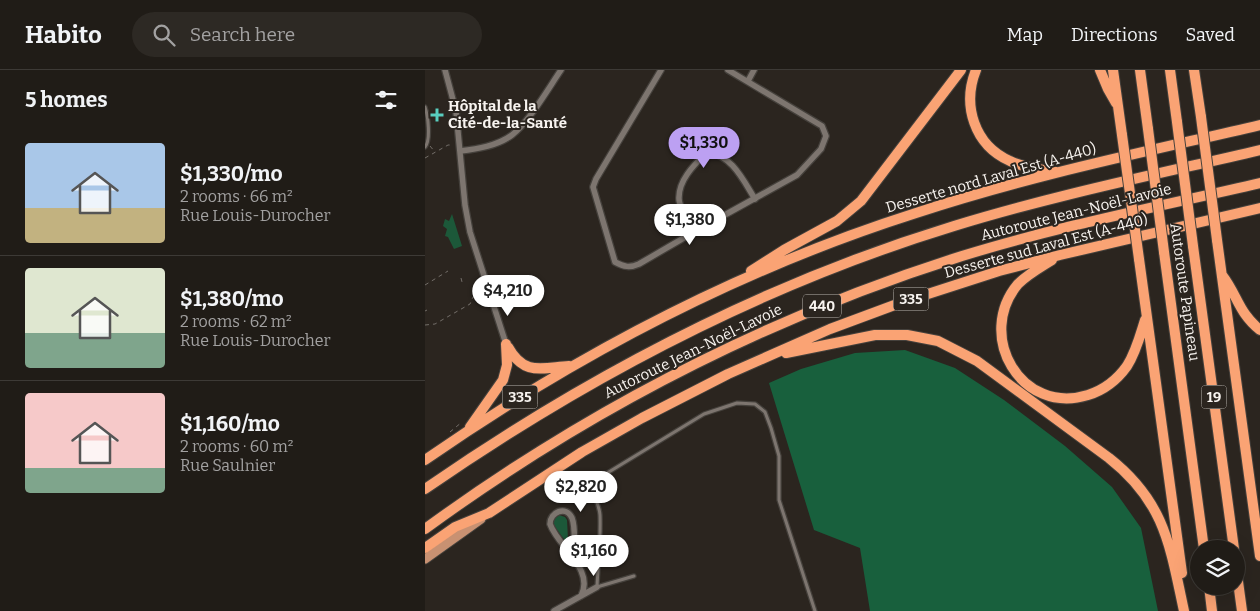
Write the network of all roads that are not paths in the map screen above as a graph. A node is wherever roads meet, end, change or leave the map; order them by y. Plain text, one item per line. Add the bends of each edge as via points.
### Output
1 (445, 70) edge
2 (561, 70) edge
3 (661, 70) edge
4 (728, 70) edge
5 (754, 70) edge
6 (961, 70) edge
7 (976, 70) edge
8 (1100, 70) edge
9 (1113, 70) edge
10 (1140, 70) edge
11 (1170, 70) edge
12 (1195, 70) edge
13 (748, 81) junction
14 (1118, 106) junction
15 (425, 107) edge
16 (1260, 125) edge
17 (426, 146) edge
18 (1260, 150) edge
19 (460, 151) junction
20 (1059, 172) junction
21 (1260, 183) edge
22 (755, 199) junction
23 (1260, 208) edge
24 (694, 232) junction
25 (1059, 255) junction
26 (1222, 275) junction
27 (722, 288) junction
28 (1147, 316) junction
29 (1260, 330) edge
30 (507, 344) junction
31 (767, 356) junction
32 (574, 365) junction
33 (467, 431) junction
34 (425, 460) edge
35 (425, 489) edge
36 (489, 513) junction
37 (1260, 523) edge
38 (425, 529) edge
39 (1258, 538) junction
40 (1203, 540) edge
41 (1233, 540) edge
42 (574, 546) junction
43 (425, 548) edge
44 (567, 550) junction
45 (1260, 556) edge
46 (425, 559) edge
47 (574, 559) junction
48 (634, 576) dead end
49 (597, 587) junction
50 (1210, 595) edge
51 (1240, 595) edge
52 (581, 596) junction
53 (554, 611) edge
54 (815, 611) edge
55 (1185, 611) edge
56 (1212, 611) edge
57 (1242, 611) edge

1 - 19 street via 456,107
2 - 19 street via 536,108 512,135 495,144
3 - 24 street via 593,187 615,262 623,266 639,264
4 - 13 street
5 - 13 street
6 - 27 highway, 335 via 861,201 837,221
7 - 20 highway via 970,108 974,124 985,142 1015,164
8 - 14 highway
9 - 14 highway
10 - 40 highway, Autoroute Papineau / 19, bridge
11 - 41 highway, Autoroute Papineau / 19, bridge
12 - 26 highway, bridge
13 - 22 street via 822,126 826,136 821,149 797,175
14 - 28 highway, bridge
15 - 17 lane
16 - 20 highway, Desserte nord Laval Est (A-440)
18 - 35 highway, Autoroute Jean-Noël-Lavoie / 440 via 990,216 904,242 798,282 691,330 607,374 513,430
19 - 30 street via 470,232
20 - 27 highway, Desserte nord Laval Est (A-440) via 896,219
21 - 38 highway, Autoroute Jean-Noël-Lavoie / 440 via 979,251 874,286 786,321 682,370 595,417 523,461
22 - 24 street
22 - 24 street via 734,166 717,153 707,152 690,169 681,187 679,200
23 - 25 highway, Desserte sud Laval Est (A-440) / 335
25 - 28 highway via 1019,284 1007,302 1003,318 1001,335 1007,357 1016,373 1031,388 1066,398 1085,396 1105,387 1123,371 1133,356
25 - 31 highway, Desserte sud Laval Est (A-440) / 335 via 900,303
26 - 29 highway via 1241,311
26 - 39 highway
27 - 32 highway, Desserte nord Laval Est (A-440) / 335
28 - 55 highway
30 - 32 highway via 518,362 529,368
30 - 33 highway via 503,380
31 - 36 highway, Desserte sud Laval Est (A-440) / 335 via 629,425
31 - 55 highway via 891,334 931,339 969,356 1098,449 1134,481 1164,528
32 - 33 highway, Desserte nord Laval Est (A-440) / 335
33 - 34 highway, Desserte nord Laval Est (A-440) / 335
36 - 43 highway via 455,527
36 - 46 main road, Desserte sud Laval Est (A-440) / 335
37 - 39 highway
39 - 45 highway
42 - 44 lane
42 - 44 street via 570,515 556,512 550,524
42 - 47 street
44 - 47 street
47 - 52 street via 585,582
48 - 49 lane
49 - 52 street
49 - 54 lane via 600,513 593,490 599,478 704,414 737,404 755,404 765,412 771,428 779,456 779,500
50 - 56 highway
51 - 57 highway
52 - 53 street

